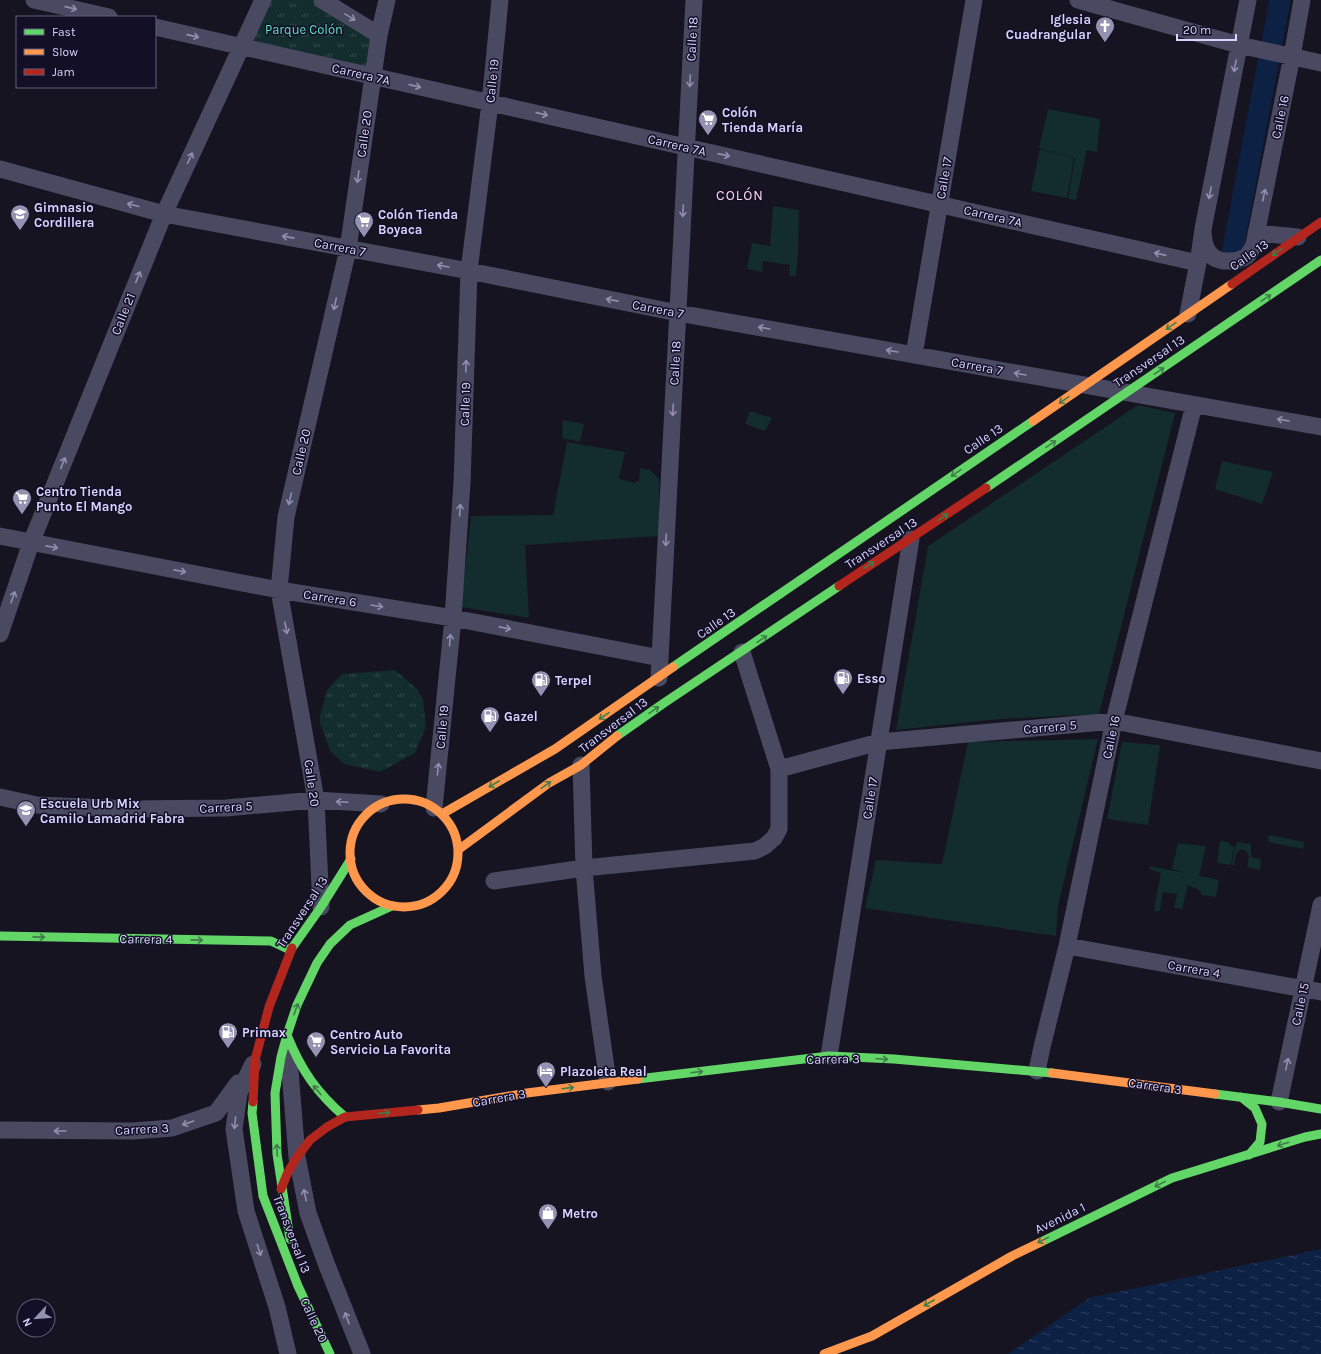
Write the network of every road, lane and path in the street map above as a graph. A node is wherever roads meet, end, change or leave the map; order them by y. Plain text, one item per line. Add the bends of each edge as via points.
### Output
1 (34, 0) edge
2 (263, 0) edge
3 (322, 0) edge
4 (387, 0) edge
5 (500, 0) edge
6 (694, 0) edge
7 (974, 0) edge
8 (1078, 0) edge
9 (1248, 0) edge
10 (1302, 0) edge
11 (105, 16) edge
12 (156, 27) edge
13 (379, 35) junction
14 (1239, 46) junction
15 (241, 47) junction
16 (1286, 55) junction
17 (1321, 63) edge
18 (373, 76) junction
19 (490, 103) junction
20 (687, 147) junction
21 (0, 168) edge
22 (939, 204) junction
23 (164, 214) junction
24 (1321, 222) edge
25 (1203, 230) junction
26 (1256, 233) junction
27 (1298, 237) junction
28 (348, 249) junction
29 (1321, 260) edge
30 (1198, 263) junction
31 (469, 271) junction
32 (678, 313) junction
33 (1188, 314) junction
34 (914, 355) junction
35 (1086, 385) junction
36 (1127, 392) junction
37 (1194, 405) junction
38 (1321, 427) edge
39 (0, 536) edge
40 (911, 539) junction
41 (31, 543) junction
42 (279, 590) junction
43 (452, 618) junction
44 (0, 634) edge
45 (742, 652) junction
46 (660, 658) junction
47 (659, 678) junction
48 (1114, 721) junction
49 (879, 742) junction
50 (1321, 761) edge
51 (581, 765) junction
52 (779, 769) junction
53 (0, 798) edge
54 (316, 800) junction
55 (381, 804) junction
56 (438, 811) junction
57 (458, 850) junction
58 (351, 859) junction
59 (584, 868) junction
60 (494, 881) dead end
61 (1321, 905) edge
62 (392, 906) junction
63 (321, 907) junction
64 (0, 936) edge
65 (1067, 946) junction
66 (290, 950) junction
67 (1303, 989) junction
68 (1321, 992) edge
69 (287, 1034) junction
70 (829, 1056) junction
71 (255, 1060) junction
72 (1038, 1071) junction
73 (608, 1082) junction
74 (1241, 1097) junction
75 (1279, 1102) junction
76 (1321, 1109) edge
77 (345, 1117) junction
78 (0, 1130) edge
79 (1321, 1134) edge
80 (1249, 1155) junction
81 (297, 1157) junction
82 (281, 1189) junction
83 (298, 1286) junction
84 (288, 1354) edge
85 (330, 1354) edge
86 (362, 1354) edge
87 (824, 1354) edge

1 -> 11 street
2 - 15 street, Calle 21
3 -> 13 street
4 - 13 street, Calle 20
5 - 19 street, Calle 19
6 -> 20 street, Calle 18
7 - 22 street, Calle 17
8 - 14 street
9 - 14 street, Calle 16
10 - 16 street, Calle 16
12 -> 15 street, Carrera 7A
13 - 18 street, Calle 20
14 - 16 street
14 -> 25 street, Calle 16
15 - 18 street, Carrera 7A
23 -> 15 street, Calle 21
16 - 17 street
26 -> 16 street, Calle 16
18 -> 19 street, Carrera 7A
18 -> 28 street, Calle 20
19 -> 20 street, Carrera 7A
19 - 31 street, Calle 19
20 -> 22 street, Carrera 7A
20 -> 32 street, Calle 18
23 -> 21 street, Carrera 7
30 -> 22 street, Carrera 7A
22 - 34 street, Calle 17
28 -> 23 street, Carrera 7
41 -> 23 street, Calle 21
24 - 27 main road, Calle 13
25 - 26 street, Calle 16 via 1205,248 1213,257 1230,261 1248,255 1254,245
25 - 30 street, Calle 16
26 - 27 street
27 -> 33 main road, Calle 13
31 -> 28 street, Carrera 7
28 -> 42 street, Calle 20 via 286,517
36 -> 29 main road, Transversal 13
30 - 33 street, Calle 16
32 -> 31 street, Carrera 7
43 -> 31 street, Calle 19 via 462,483
34 -> 32 street, Carrera 7
32 -> 46 street, Calle 18
33 -> 35 main road, Calle 13
35 -> 34 street, Carrera 7
35 - 36 street, Carrera 7
35 -> 47 main road, Calle 13
36 - 37 street, Carrera 7
40 -> 36 main road, Transversal 13
38 -> 37 street, Carrera 7
37 - 48 street, Calle 16
39 - 41 street, Carrera 6
45 -> 40 main road, Transversal 13
40 - 49 street, Calle 17
41 -> 42 street, Carrera 6
44 -> 41 street, Calle 21
42 -> 43 street, Carrera 6
42 -> 54 street, Calle 20
43 -> 46 street, Carrera 6
56 -> 43 street, Calle 19
51 -> 45 main road, Transversal 13 via 664,703
45 - 52 street
46 - 47 street, Calle 18
47 -> 56 main road, Transversal 13 via 556,749
48 - 49 street, Carrera 5
48 - 50 street, Carrera 5
48 - 65 street, Calle 16
49 - 52 street, Carrera 5
49 - 70 street, Calle 17
57 -> 51 main road, Transversal 13 via 549,783
51 - 59 street
52 - 59 street via 779,829 765,846 755,851
53 - 54 street, Carrera 5 via 37,805 131,809 226,808
55 -> 54 street, Carrera 5
54 - 63 street, Calle 20
55 - 56 main road via 408,799 422,802
55 - 58 main road via 367,814 357,827 351,842
56 - 57 main road via 454,831
57 - 62 main road via 457,866 450,882 440,894 425,903 409,907
58 - 62 main road via 355,875 364,889 377,900
58 - 63 main road, Transversal 13
59 - 60 street
59 - 73 street via 594,976
61 - 67 street, Calle 15
69 -> 62 main road, Transversal 13 via 297,1005 317,963 330,944 350,926
63 - 66 main road, Transversal 13
64 -> 66 main road, Carrera 4 via 271,942
65 - 67 street, Carrera 4
65 - 72 street, Calle 16
66 - 71 main road, Transversal 13 via 269,1007
67 - 68 street, Carrera 4
75 -> 67 street, Calle 15
77 -> 69 main road via 329,1104 303,1072
69 - 81 street
82 -> 69 main road, Transversal 13 via 275,1093
70 -> 72 main road, Carrera 3
73 -> 70 main road, Carrera 3
71 -> 78 street, Carrera 3 via 216,1113 172,1128 133,1131
71 - 83 main road, Transversal 13 via 252,1113 263,1196
71 -> 84 street via 238,1093 234,1129 246,1211 277,1307
72 - 74 main road, Carrera 3
77 -> 73 main road, Carrera 3 via 439,1108
74 - 75 main road, Carrera 3
74 - 80 main road via 1255,1108 1262,1124 1260,1142
75 - 76 main road, Carrera 3
77 - 81 main road, Carrera 3 via 310,1140
79 -> 80 main road, Avenida 1
80 -> 87 main road, Avenida 1 via 1172,1178 1012,1256 872,1336
81 - 82 main road, Carrera 3
86 -> 81 street via 308,1213
82 - 83 main road, Transversal 13
83 - 85 main road, Calle 20

